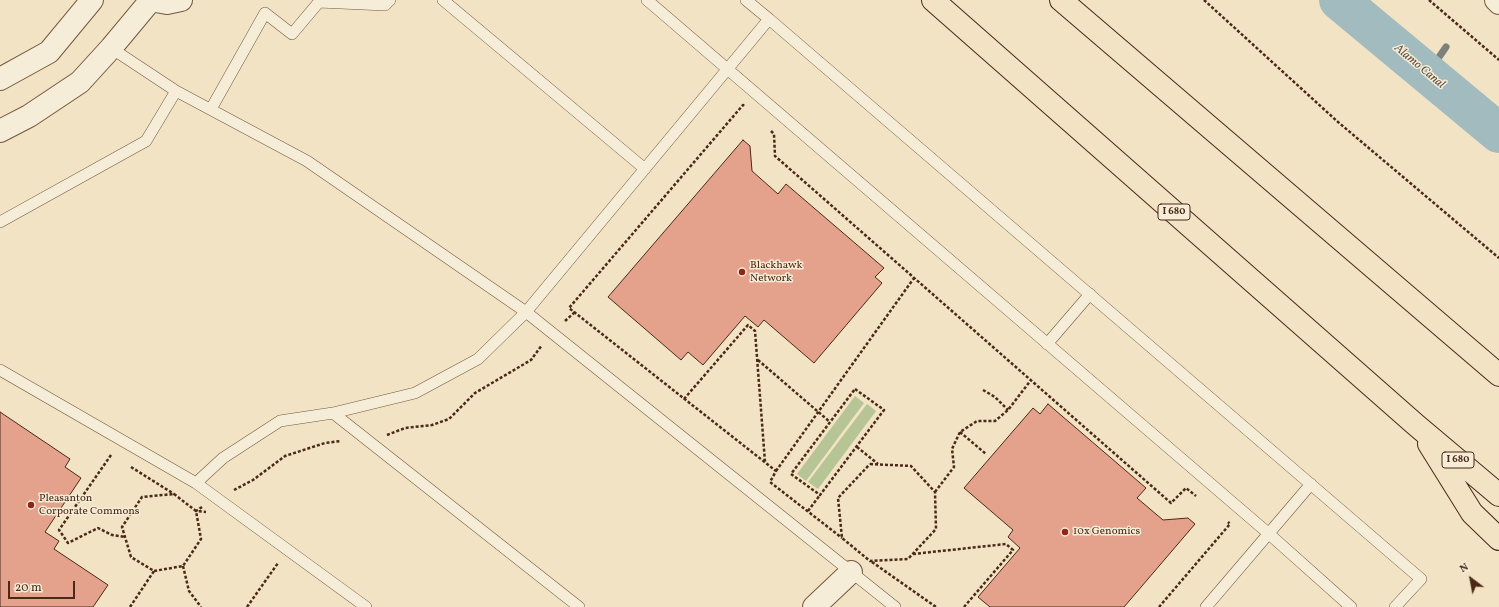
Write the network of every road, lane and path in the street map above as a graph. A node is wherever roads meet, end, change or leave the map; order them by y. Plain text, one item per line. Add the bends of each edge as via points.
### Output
1 (92, 0) edge
2 (150, 0) edge
3 (181, 0) edge
4 (390, 0) edge
5 (443, 0) edge
6 (647, 0) edge
7 (746, 0) edge
8 (933, 0) edge
9 (1061, 0) edge
10 (1204, 0) edge
11 (1429, 0) edge
12 (1496, 0) edge
13 (1499, 3) edge
14 (769, 19) junction
15 (111, 48) junction
16 (1499, 60) edge
17 (727, 70) junction
18 (0, 79) edge
19 (176, 91) junction
20 (211, 109) junction
21 (748, 110) dead end
22 (769, 129) dead end
23 (0, 131) edge
24 (645, 169) junction
25 (0, 222) edge
26 (1499, 258) edge
27 (914, 278) junction
28 (1090, 294) junction
29 (526, 312) junction
30 (1047, 344) junction
31 (757, 360) junction
32 (0, 370) edge
33 (1499, 375) edge
34 (1031, 380) junction
35 (983, 390) dead end
36 (684, 399) junction
37 (1008, 410) junction
38 (819, 412) junction
39 (333, 413) junction
40 (830, 422) junction
41 (1416, 425) junction
42 (960, 432) junction
43 (857, 446) junction
44 (111, 454) dead end
45 (986, 454) dead end
46 (765, 463) junction
47 (879, 464) junction
48 (776, 471) junction
49 (196, 483) junction
50 (1310, 484) junction
51 (935, 492) junction
52 (820, 495) junction
53 (1499, 496) edge
54 (1197, 497) dead end
55 (808, 511) junction
56 (1224, 519) dead end
57 (1268, 533) junction
58 (125, 537) junction
59 (842, 538) junction
60 (1499, 539) edge
61 (913, 554) junction
62 (279, 561) dead end
63 (870, 561) junction
64 (183, 566) junction
65 (154, 571) junction
66 (851, 572) junction
67 (130, 607) edge
68 (202, 607) edge
69 (247, 607) edge
70 (366, 607) edge
71 (579, 607) edge
72 (814, 607) edge
73 (896, 607) edge
74 (936, 607) edge
75 (964, 607) edge
76 (1159, 607) edge
77 (1206, 607) edge
78 (1351, 607) edge
79 (1395, 607) edge

1 - 18 street via 49,52
2 - 3 street via 167,3
2 - 15 street
4 - 20 lane via 385,5 319,2 292,34 265,14
5 - 24 lane
6 - 17 lane
7 - 14 lane
8 - 41 highway, I 680
9 - 33 highway
10 - 26 path via 1338,122
11 - 16 path
12 - 13 street
14 - 17 lane
14 - 28 lane
15 - 19 lane
15 - 23 street via 80,82 30,116
17 - 24 lane
17 - 30 lane
19 - 20 lane
19 - 25 lane via 146,141
20 - 29 lane via 307,161
21 - 36 path via 743,106 569,308
22 - 27 path via 774,134 775,156
24 - 29 lane
27 - 34 path
27 - 38 path
28 - 30 lane
28 - 50 lane
29 - 39 lane via 478,359 415,393
29 - 66 lane
30 - 57 lane
31 - 36 path via 755,331 748,325
31 - 38 path
31 - 46 path
32 - 49 lane
34 - 37 path
34 - 54 path via 1171,503 1186,488
35 - 37 path via 996,397
36 - 46 path
37 - 42 path via 995,421 977,421
38 - 40 path
38 - 48 path
39 - 49 lane via 280,421 223,458
39 - 71 lane
40 - 43 path via 855,389 884,410
40 - 52 path via 791,474
41 - 53 highway, I 680
41 - 60 highway via 1472,512
42 - 45 path
42 - 51 path via 952,450 954,467
43 - 47 path
43 - 52 path
44 - 58 path via 59,530 68,543 98,528
46 - 48 path
47 - 51 path via 910,466
47 - 59 path via 870,464 838,498
48 - 55 path via 770,482
49 - 70 lane
50 - 57 lane
50 - 79 lane via 1421,579
51 - 61 path via 936,529
52 - 55 path
55 - 59 path
56 - 76 path via 1230,524
57 - 77 lane
57 - 78 lane
58 - 64 path via 122,527 142,497 174,494 196,511 201,539
58 - 65 path via 130,557
59 - 63 path
61 - 63 path via 908,559
61 - 75 path via 1006,544 1013,550
62 - 69 path
63 - 74 path
64 - 65 path
64 - 68 path via 189,591
65 - 67 path
66 - 72 street
66 - 73 lane

